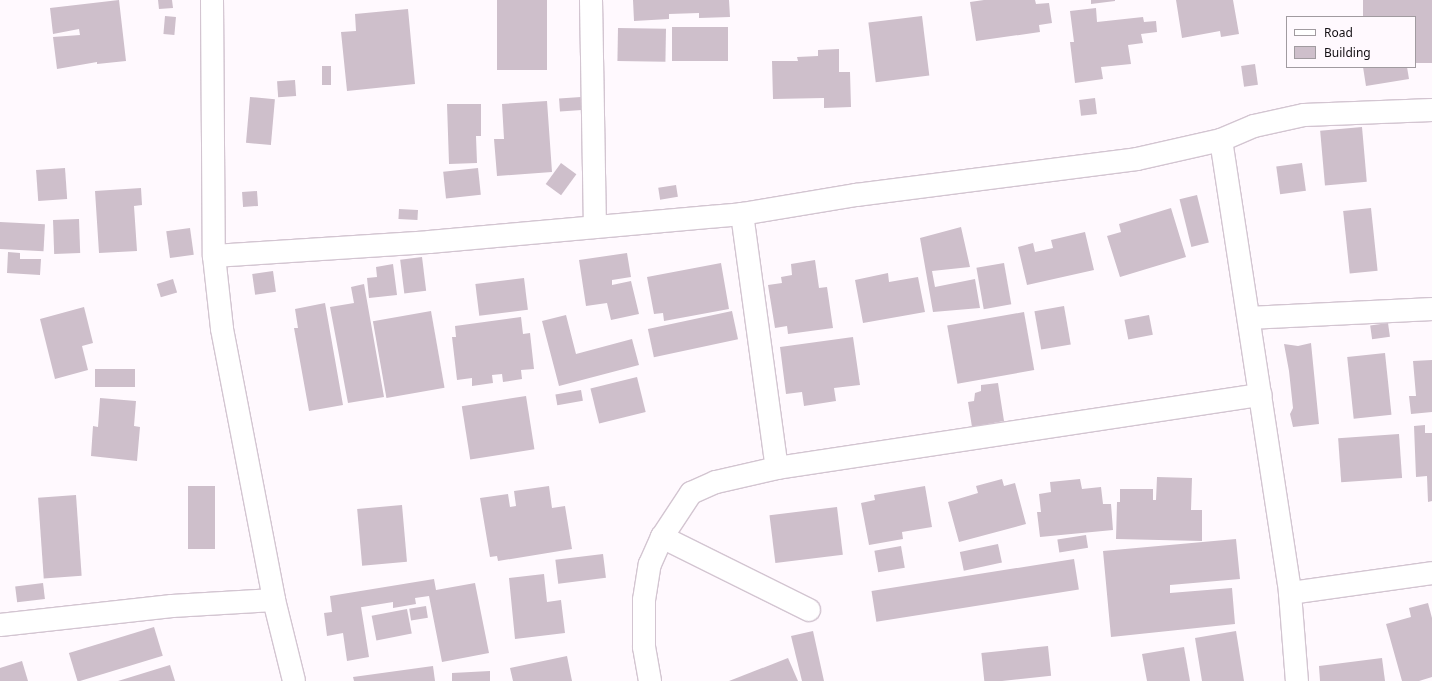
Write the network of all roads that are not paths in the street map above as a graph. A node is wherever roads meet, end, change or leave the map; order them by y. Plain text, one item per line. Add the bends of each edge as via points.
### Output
1 (212, 0) edge
2 (591, 0) edge
3 (1432, 110) edge
4 (1221, 140) junction
5 (742, 214) junction
6 (595, 227) junction
7 (214, 256) junction
8 (1432, 309) edge
9 (1249, 318) junction
10 (1261, 396) junction
11 (777, 468) junction
12 (662, 537) junction
13 (1432, 573) edge
14 (1290, 593) junction
15 (274, 600) junction
16 (809, 610) dead end
17 (0, 625) edge
18 (294, 681) edge
19 (650, 681) edge
20 (1297, 681) edge

1 - 7 street
2 - 6 street
3 - 4 street via 1304,115 1254,126
4 - 5 street via 1137,159 871,193
4 - 9 street
5 - 6 street
5 - 11 street
6 - 7 street via 429,242
7 - 15 street via 224,344
8 - 9 street
9 - 10 street
10 - 11 street
10 - 14 street
11 - 12 street via 716,482 691,493
12 - 16 street
12 - 19 street via 650,564 644,600 644,647
13 - 14 street
14 - 20 street
15 - 17 street via 172,606
15 - 18 street

